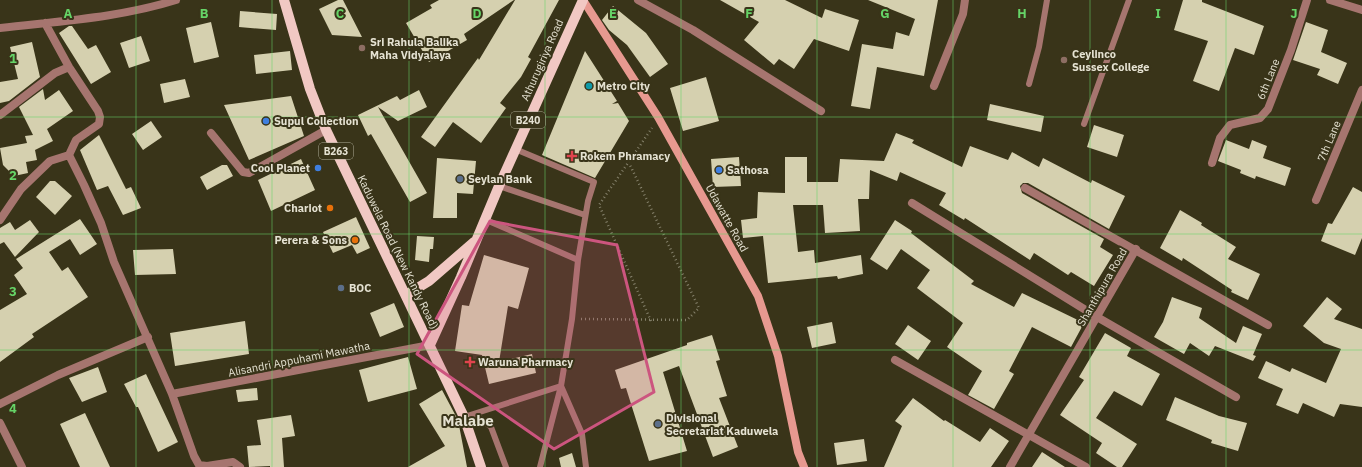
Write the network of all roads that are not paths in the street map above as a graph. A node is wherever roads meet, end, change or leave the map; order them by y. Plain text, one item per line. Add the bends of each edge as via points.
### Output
1 (176, 0) edge
2 (284, 0) edge
3 (583, 0) edge
4 (638, 0) edge
5 (965, 0) edge
6 (1047, 0) edge
7 (1129, 0) edge
8 (1307, 0) edge
9 (1330, 0) edge
10 (1362, 10) edge
11 (45, 23) junction
12 (0, 28) edge
13 (69, 67) junction
14 (1029, 84) dead end
15 (934, 86) dead end
16 (1362, 90) edge
17 (821, 111) dead end
18 (0, 115) edge
19 (1084, 124) dead end
20 (326, 130) junction
21 (211, 132) dead end
22 (516, 149) junction
23 (69, 155) junction
24 (1212, 163) dead end
25 (499, 186) junction
26 (1025, 188) dead end
27 (1316, 200) dead end
28 (912, 203) dead end
29 (585, 215) junction
30 (484, 219) junction
31 (0, 220) edge
32 (475, 240) junction
33 (1136, 249) junction
34 (578, 260) junction
35 (406, 295) junction
36 (1097, 317) junction
37 (1268, 325) dead end
38 (148, 337) junction
39 (430, 345) junction
40 (895, 360) dead end
41 (561, 386) junction
42 (172, 394) junction
43 (1236, 397) dead end
44 (0, 404) edge
45 (476, 414) junction
46 (464, 417) junction
47 (0, 423) edge
48 (1029, 436) junction
49 (22, 467) edge
50 (240, 467) edge
51 (481, 467) edge
52 (506, 467) edge
53 (540, 467) edge
54 (586, 467) edge
55 (804, 467) edge
56 (1010, 467) edge
57 (1086, 467) edge

1 - 11 street via 144,10
2 - 20 main road, Kaduwela Road (New Kandy Road) / B263 via 310,89
3 - 22 main road, Athurugiriya Road / B240
3 - 55 street, Udawatte Road via 658,117 758,296 778,356 798,452
4 - 17 street via 693,30
5 - 15 street
6 - 14 lane via 1039,47
7 - 19 lane
8 - 24 street, 6th Lane via 1268,109 1260,118 1230,125 1220,138
9 - 10 street
11 - 12 street
11 - 13 street
13 - 18 street via 55,73
13 - 23 street via 100,117 99,124 76,140
16 - 27 street, 7th Lane
20 - 21 street via 249,173 243,172
20 - 35 main road, Kaduwela Road (New Kandy Road) / B263
22 - 25 main road, Athurugiriya Road / B240
22 - 29 lane via 594,182
23 - 31 street via 50,161 21,190
23 - 38 street
25 - 29 lane
25 - 30 main road, Athurugiriya Road / B240
26 - 33 street
28 - 36 street
29 - 34 lane
30 - 32 main road, Athurugiriya Road / B240
30 - 34 lane
32 - 35 main road, Athurugiriya Road / B240 via 429,281
32 - 39 main road, Athurugiriya Road / B240 via 462,277
33 - 36 street, Shanthipura Road
33 - 37 street, Shanthipura Road
34 - 41 lane
35 - 39 main road, Kaduwela Road (New Kandy Road)
36 - 43 street
36 - 48 street, Shanthipura Road
38 - 42 street
38 - 44 street via 58,375
39 - 42 street, Alisandri Appuhami Mawatha
39 - 46 main road, Kaduwela Road (New Kandy Road)
40 - 48 street
41 - 45 lane
41 - 53 lane
41 - 54 lane via 582,434
42 - 50 street via 194,456 200,465 233,462
45 - 46 lane
45 - 52 lane via 491,427
46 - 51 main road, Kaduwela Road (New Kandy Road)
47 - 49 street
48 - 56 street, Shanthipura Road
48 - 57 street

